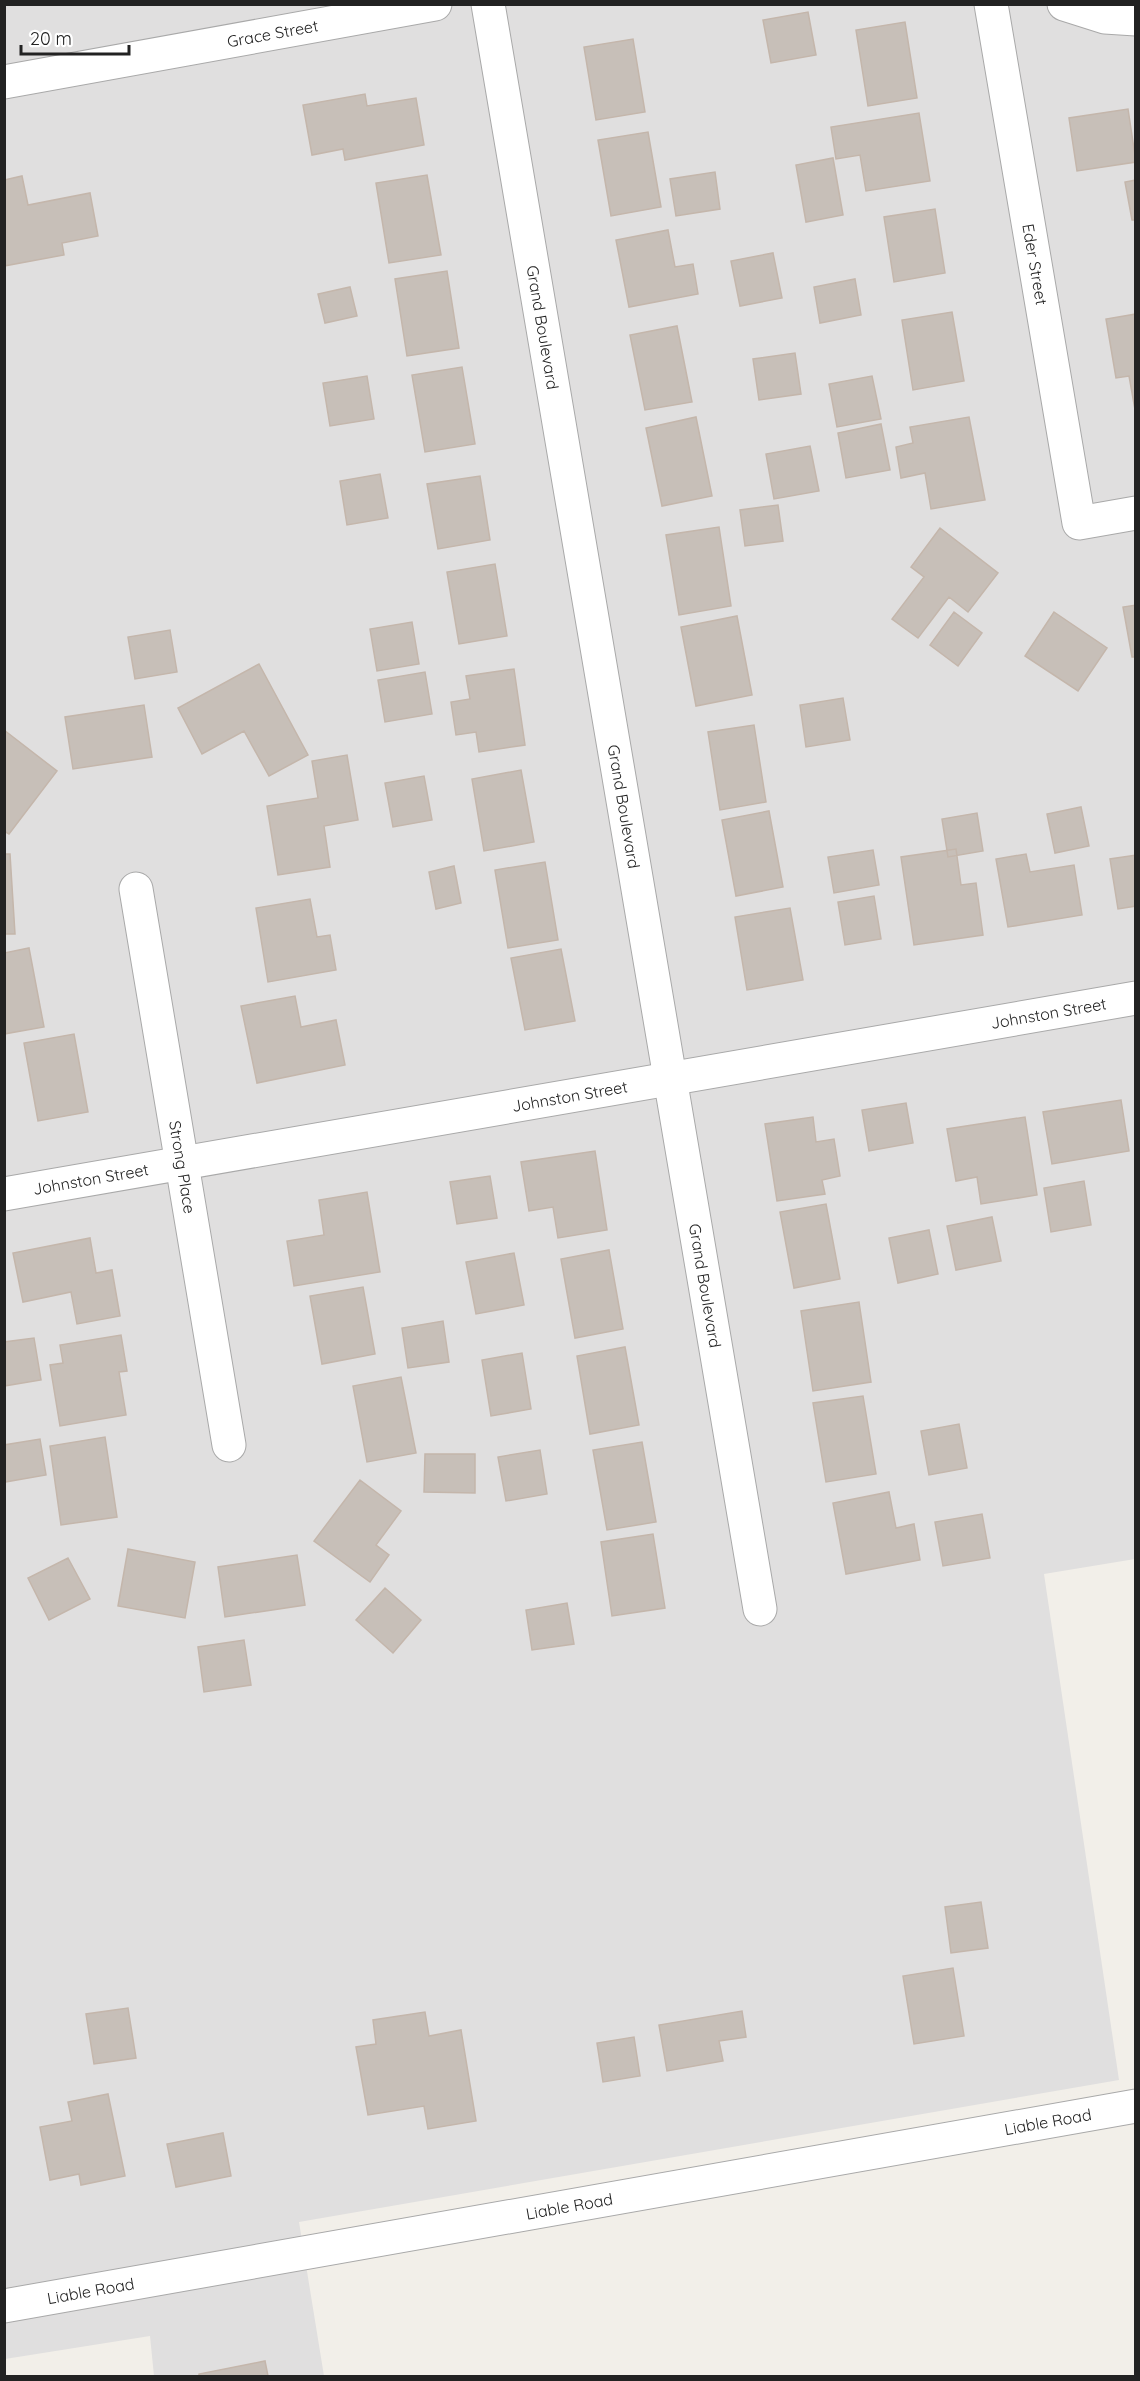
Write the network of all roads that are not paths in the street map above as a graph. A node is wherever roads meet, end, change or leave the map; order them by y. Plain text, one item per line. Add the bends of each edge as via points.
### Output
1 (435, 4) edge
2 (488, 4) edge
3 (991, 4) edge
4 (1064, 4) edge
5 (1136, 19) edge
6 (4, 82) edge
7 (1136, 513) edge
8 (136, 889) dead end
9 (1136, 998) edge
10 (671, 1079) junction
11 (180, 1164) junction
12 (4, 1194) edge
13 (229, 1445) dead end
14 (760, 1609) dead end
15 (1136, 2106) edge
16 (4, 2306) edge

1 - 6 street, Grace Street
2 - 10 street, Grand Boulevard
3 - 7 street, Eder Street via 1078,523
4 - 5 street via 1105,17
8 - 11 street, Strong Place
9 - 10 street, Johnston Street
10 - 11 street, Johnston Street
10 - 14 street, Grand Boulevard
11 - 12 street, Johnston Street
11 - 13 street, Strong Place
15 - 16 street, Liable Road

